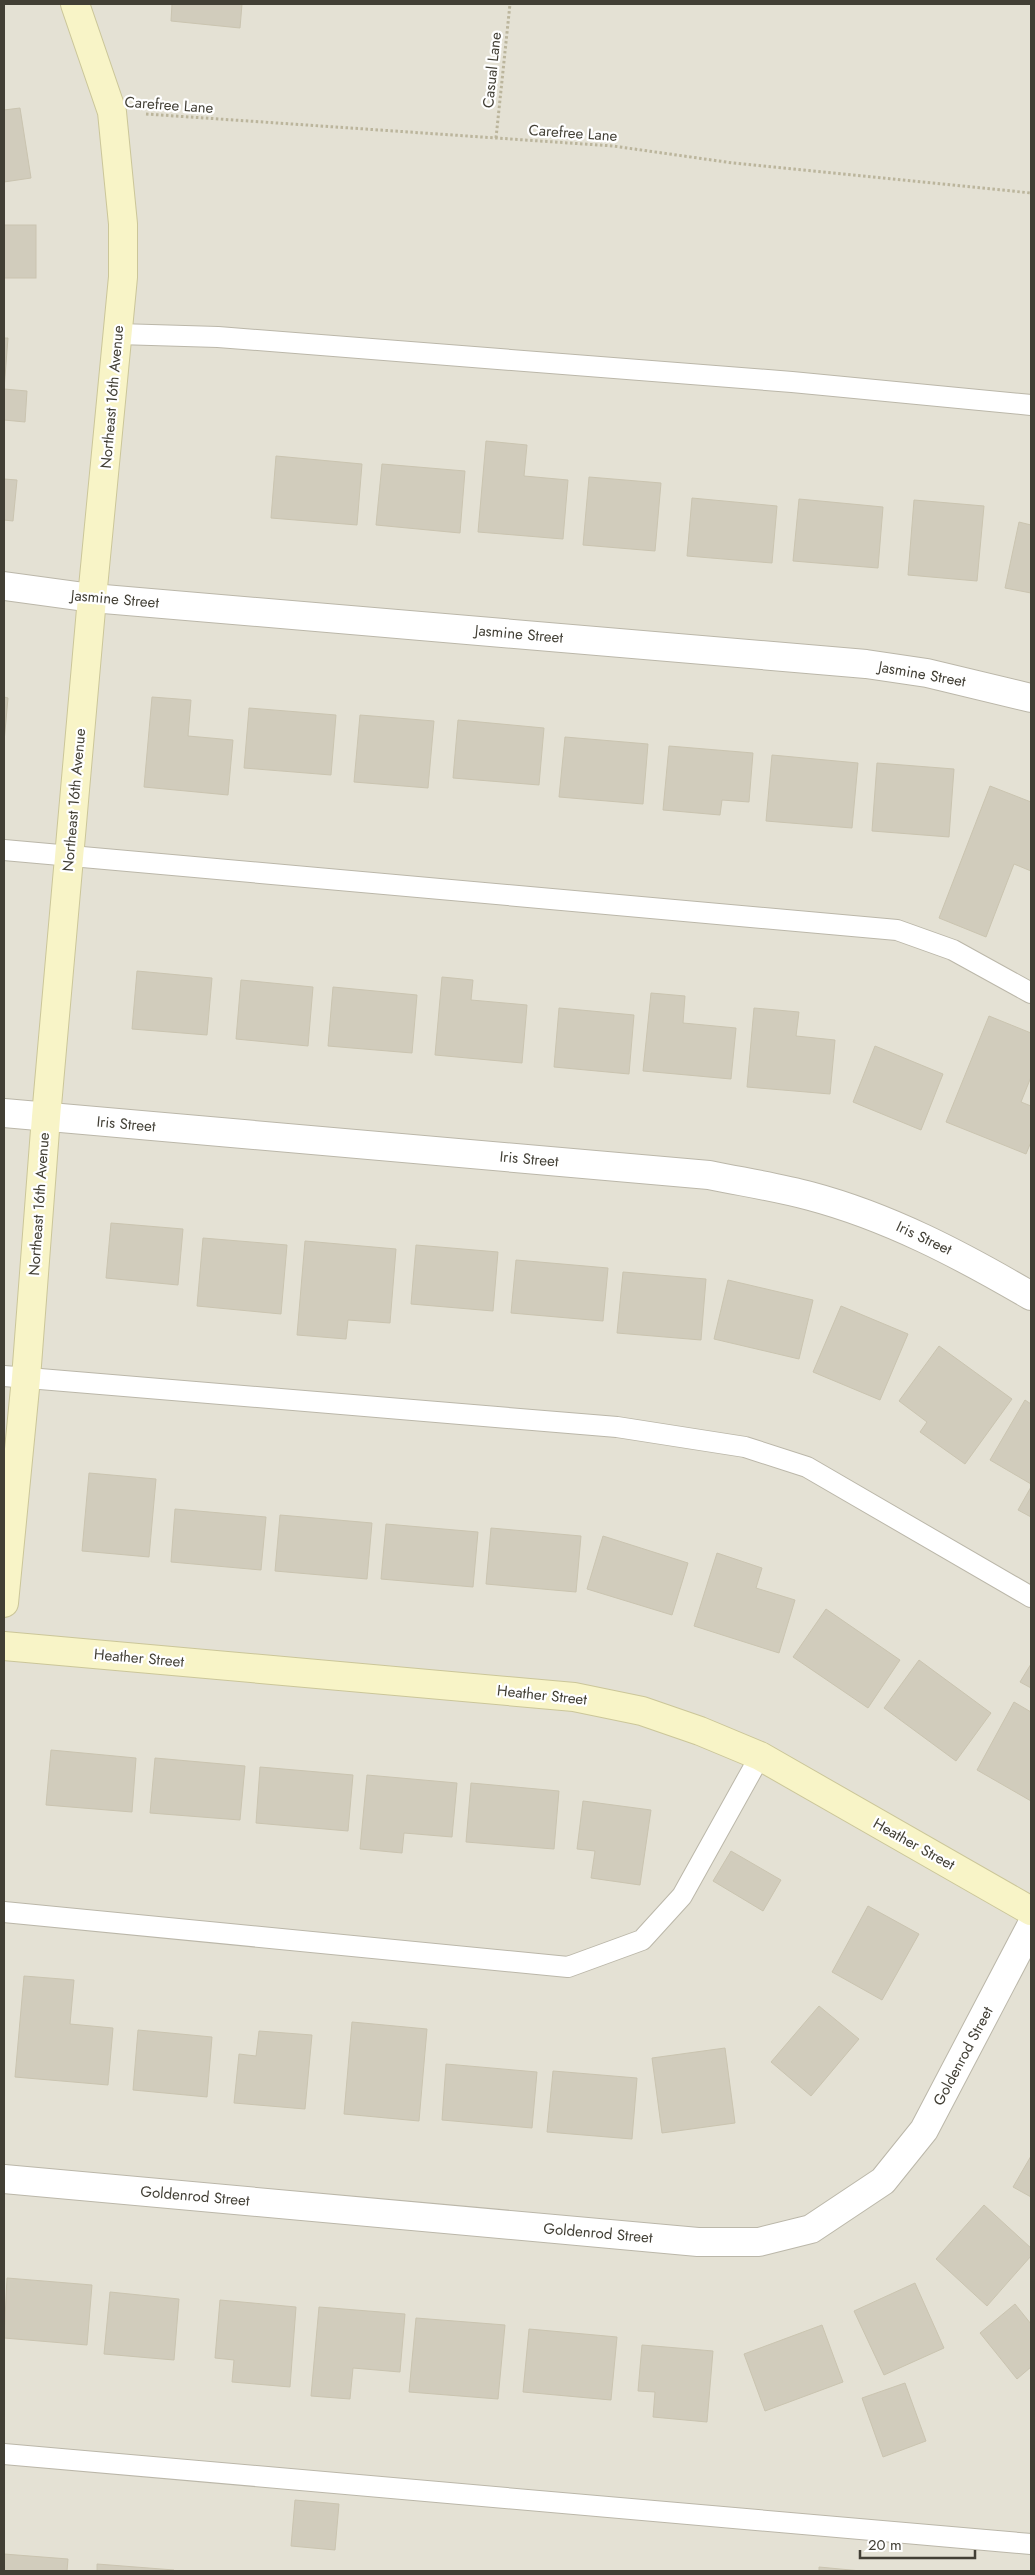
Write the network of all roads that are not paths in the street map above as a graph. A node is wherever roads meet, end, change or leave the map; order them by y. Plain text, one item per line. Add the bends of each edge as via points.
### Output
1 (75, 4) edge
2 (118, 334) junction
3 (1031, 405) edge
4 (4, 586) edge
5 (92, 598) junction
6 (1031, 698) edge
7 (4, 850) edge
8 (69, 856) junction
9 (1031, 992) edge
10 (4, 1113) edge
11 (46, 1117) junction
12 (1031, 1296) edge
13 (15, 1377) edge
14 (1031, 1597) edge
15 (4, 1603) edge
16 (4, 1646) edge
17 (760, 1756) junction
18 (1031, 1911) edge
19 (4, 1912) edge
20 (1031, 1926) edge
21 (4, 2179) edge
22 (4, 2454) edge
23 (1031, 2544) edge

1 - 2 street, Northeast 16th Avenue via 112,112 123,224
2 - 3 lane via 218,337 733,377
2 - 5 street, Northeast 16th Avenue
4 - 5 street, Jasmine Street
5 - 6 street, Jasmine Street via 866,664 936,675
5 - 8 street, Northeast 16th Avenue
7 - 8 lane
8 - 9 lane via 897,930 952,950
8 - 11 street, Northeast 16th Avenue
10 - 11 street, Iris Street
11 - 12 street, Iris Street via 709,1175 810,1196 890,1223 965,1257
11 - 13 street, Northeast 16th Avenue
13 - 14 lane via 617,1427 745,1447 807,1467
13 - 15 street, Northeast 16th Avenue
16 - 17 street, Heather Street via 574,1697 642,1711
17 - 18 street, Heather Street
17 - 19 lane via 682,1896 642,1940 568,1967
20 - 21 street, Goldenrod Street via 924,2130 883,2181 810,2229 760,2242 698,2242
22 - 23 lane

